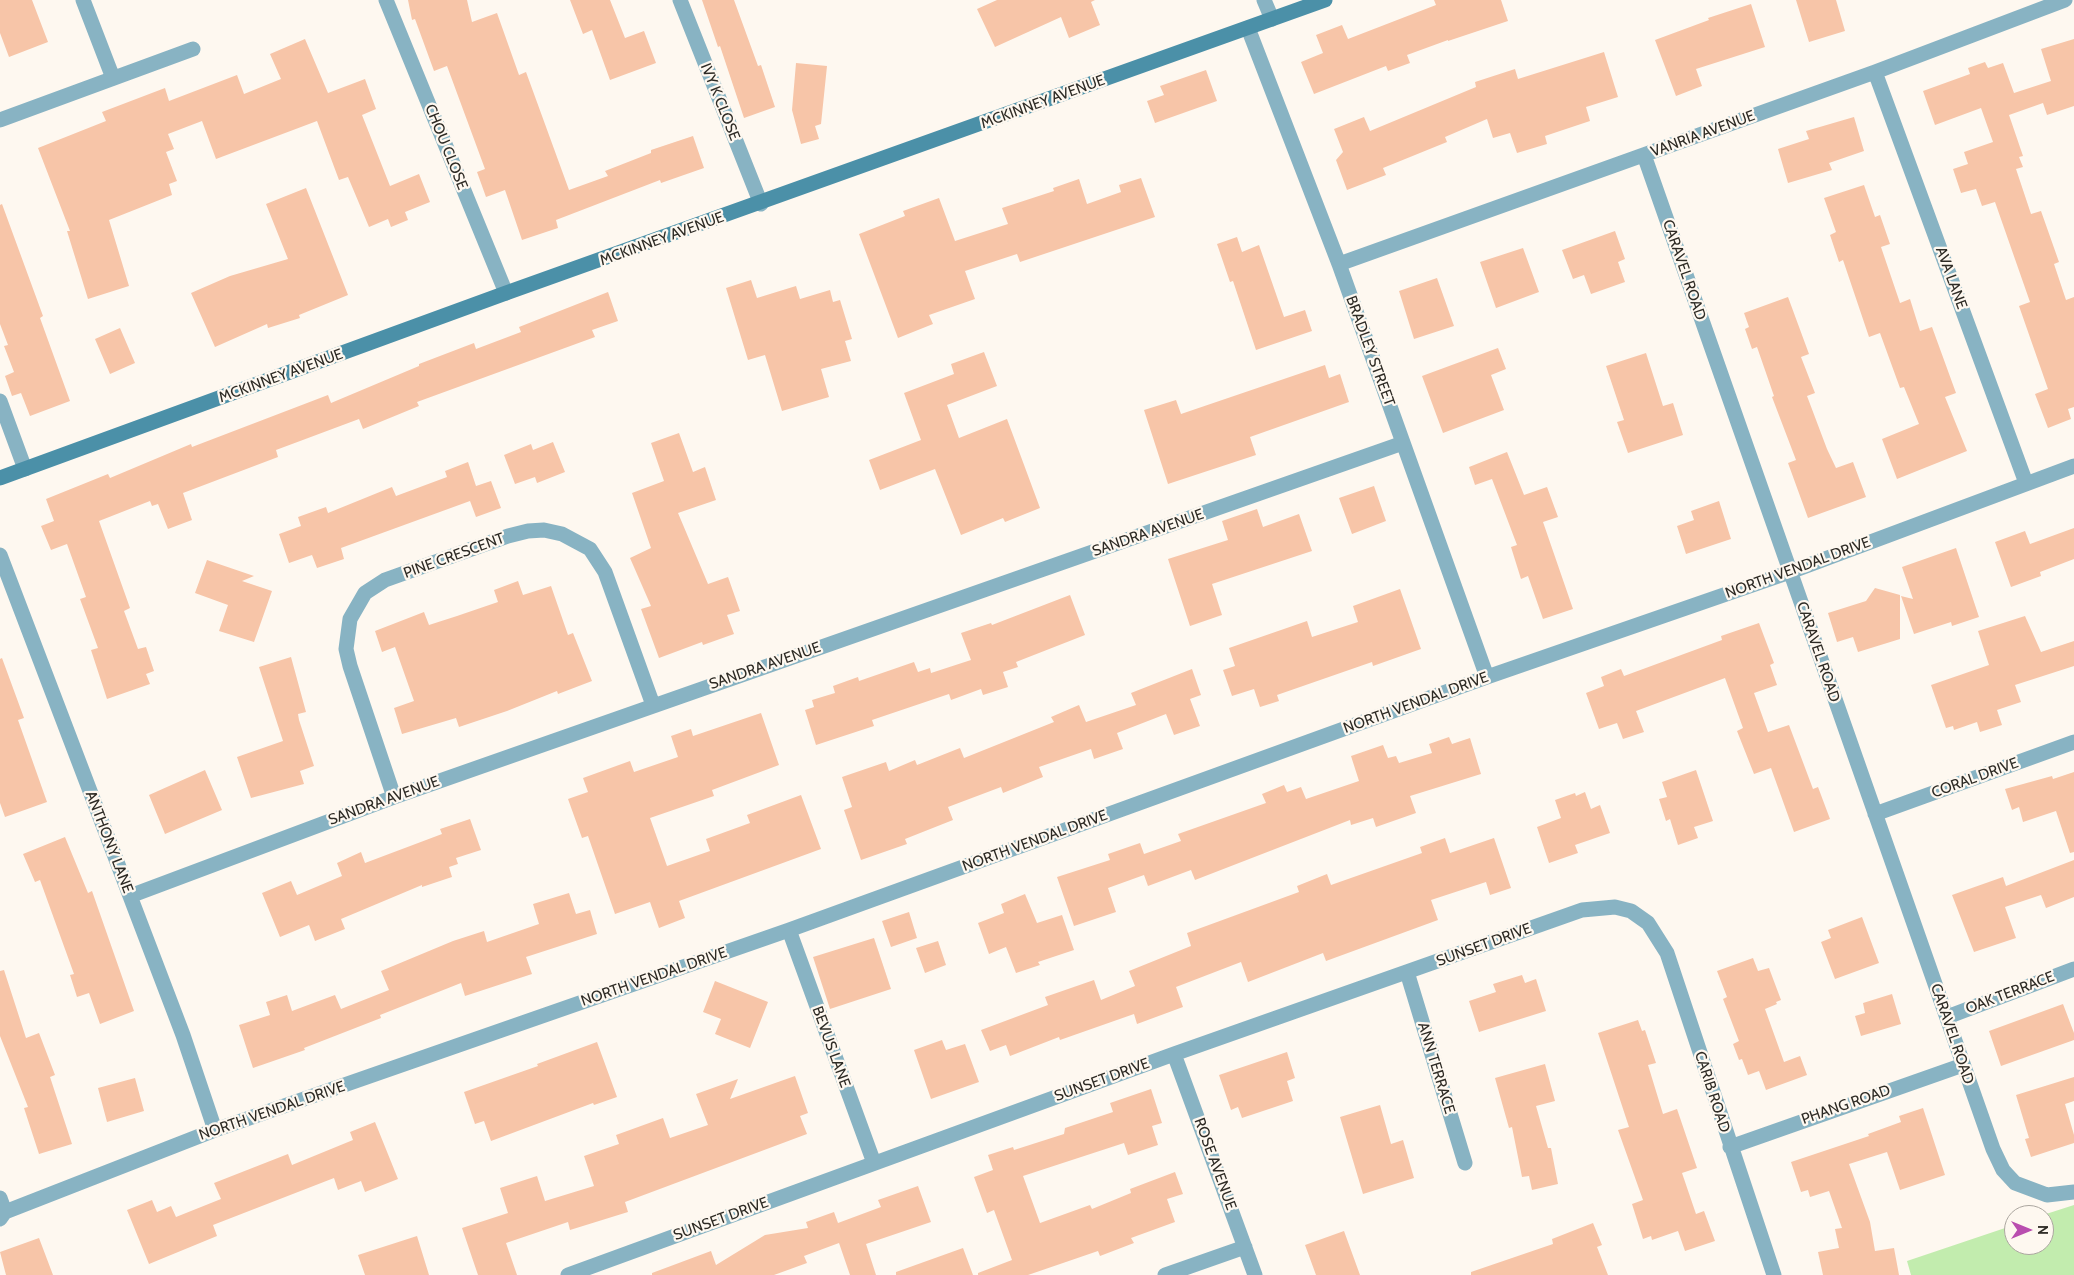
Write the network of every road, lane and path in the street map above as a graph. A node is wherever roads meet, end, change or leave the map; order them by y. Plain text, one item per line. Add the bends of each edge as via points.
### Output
1 (83, 0) edge
2 (386, 0) edge
3 (680, 0) edge
4 (1264, 0) edge
5 (1325, 0) edge
6 (2065, 0) edge
7 (1272, 19) junction
8 (1248, 28) junction
9 (193, 49) dead end
10 (1875, 72) junction
11 (114, 78) junction
12 (0, 120) edge
13 (1644, 155) junction
14 (761, 204) junction
15 (1339, 264) junction
16 (506, 293) junction
17 (0, 401) edge
18 (1403, 443) junction
19 (2074, 466) edge
20 (25, 469) junction
21 (0, 478) edge
22 (2026, 483) junction
23 (0, 555) edge
24 (1790, 572) junction
25 (1487, 677) junction
26 (653, 705) junction
27 (2074, 742) edge
28 (394, 797) junction
29 (1875, 814) junction
30 (130, 896) junction
31 (1639, 915) joint
32 (789, 930) junction
33 (2074, 969) edge
34 (1407, 972) junction
35 (1947, 1017) junction
36 (1174, 1054) junction
37 (1963, 1065) junction
38 (215, 1130) junction
39 (1730, 1147) junction
40 (874, 1163) junction
41 (1465, 1163) dead end
42 (2074, 1192) edge
43 (0, 1198) edge
44 (3, 1216) edge
45 (1245, 1247) junction
46 (568, 1275) edge
47 (1165, 1275) edge
48 (1255, 1275) edge
49 (1774, 1275) edge

1 - 11 street
2 - 16 street, CHOU CLOSE
3 - 14 street, IVY K CLOSE
4 - 7 street
5 - 7 street, MCKINNEY AVENUE
6 - 10 street, VANRIA AVENUE
7 - 8 street, MCKINNEY AVENUE
8 - 14 street, MCKINNEY AVENUE
8 - 15 street, BRADLEY STREET
9 - 11 street
10 - 13 street, VANRIA AVENUE
10 - 22 street, AVA LANE
11 - 12 street
13 - 15 street, VANRIA AVENUE
13 - 24 street, CARAVEL ROAD
14 - 16 street, MCKINNEY AVENUE
15 - 18 street, BRADLEY STREET
16 - 20 street, MCKINNEY AVENUE
17 - 20 street
18 - 25 street, BRADLEY STREET
18 - 26 street, SANDRA AVENUE
19 - 22 street, NORTH VENDAL DRIVE
20 - 21 street, MCKINNEY AVENUE
22 - 24 street, NORTH VENDAL DRIVE
23 - 30 street, ANTHONY LANE
24 - 25 street, NORTH VENDAL DRIVE
24 - 29 street, CARAVEL ROAD
25 - 32 street, NORTH VENDAL DRIVE
26 - 28 street, SANDRA AVENUE
26 - 28 street, PINE CRESCENT via 605,572 594,553 562,534 544,530 508,536 386,580 365,593 350,619 346,650
27 - 29 street, CORAL DRIVE
28 - 30 street, SANDRA AVENUE
29 - 35 street, CARAVEL ROAD
30 - 38 street, ANTHONY LANE
31 - 34 street, SUNSET DRIVE via 1614,907 1582,910
31 - 39 street, CARIB ROAD via 1655,931 1667,953
32 - 38 street, NORTH VENDAL DRIVE
32 - 40 street, BEVUS LANE
33 - 35 street, OAK TERRACE
34 - 36 street, SUNSET DRIVE
34 - 41 street, ANN TERRACE
35 - 37 street, CARAVEL ROAD
36 - 40 street, SUNSET DRIVE
36 - 45 street, ROSE AVENUE
37 - 39 street, PHANG ROAD
37 - 42 street, CARAVEL ROAD via 2003,1170 2015,1183 2047,1195
38 - 44 street, NORTH VENDAL DRIVE
39 - 49 street, CARIB ROAD
40 - 46 street, SUNSET DRIVE
43 - 44 street
45 - 47 street
45 - 48 street, ROSE AVENUE

